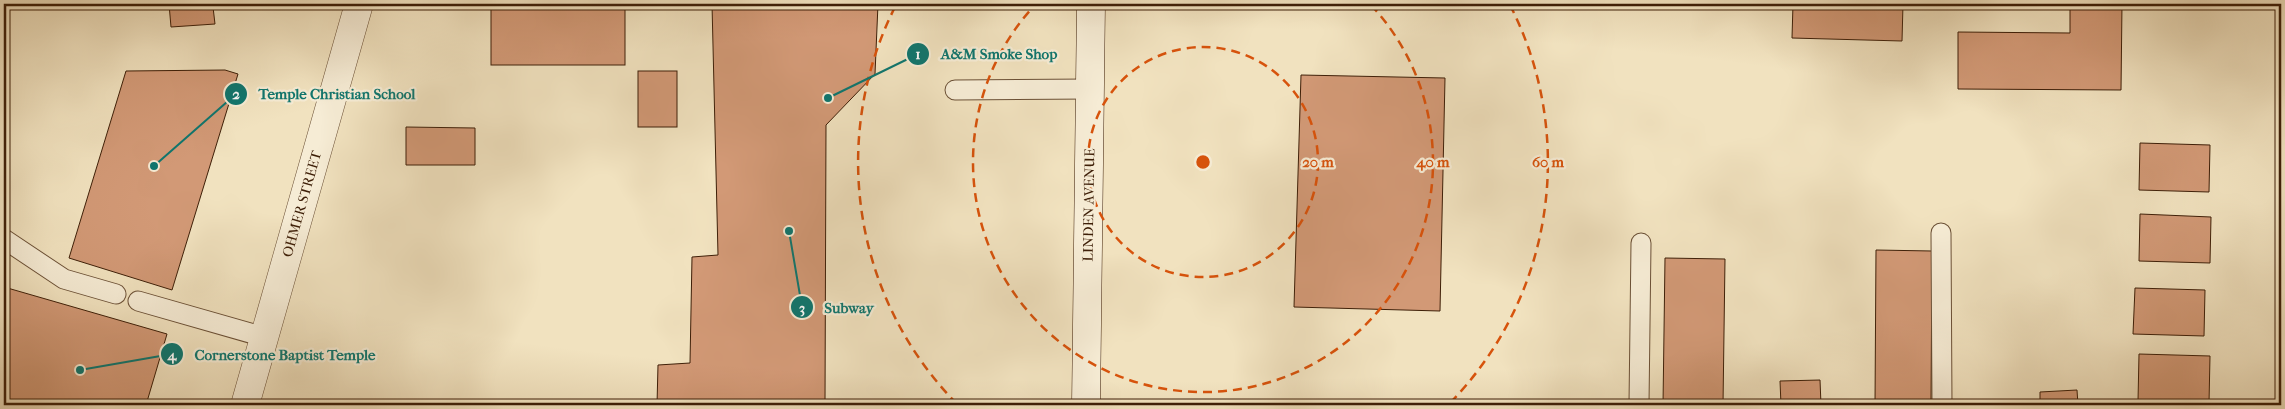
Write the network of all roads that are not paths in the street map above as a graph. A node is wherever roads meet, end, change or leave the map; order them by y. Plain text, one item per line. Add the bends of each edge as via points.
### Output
1 (359, 4) edge
2 (1091, 4) edge
3 (1090, 88) junction
4 (955, 90) dead end
5 (1941, 233) dead end
6 (4, 239) edge
7 (1641, 243) dead end
8 (116, 294) dead end
9 (138, 301) dead end
10 (264, 338) junction
11 (245, 405) edge
12 (1086, 405) edge
13 (1639, 405) edge
14 (1942, 405) edge

1 - 10 street, OHMER STREET
2 - 3 street, LINDEN AVENUE
3 - 4 lane
3 - 12 street, LINDEN AVENUE
5 - 14 lane
6 - 8 lane via 64,279
7 - 13 lane
9 - 10 lane
10 - 11 street, OHMER STREET

